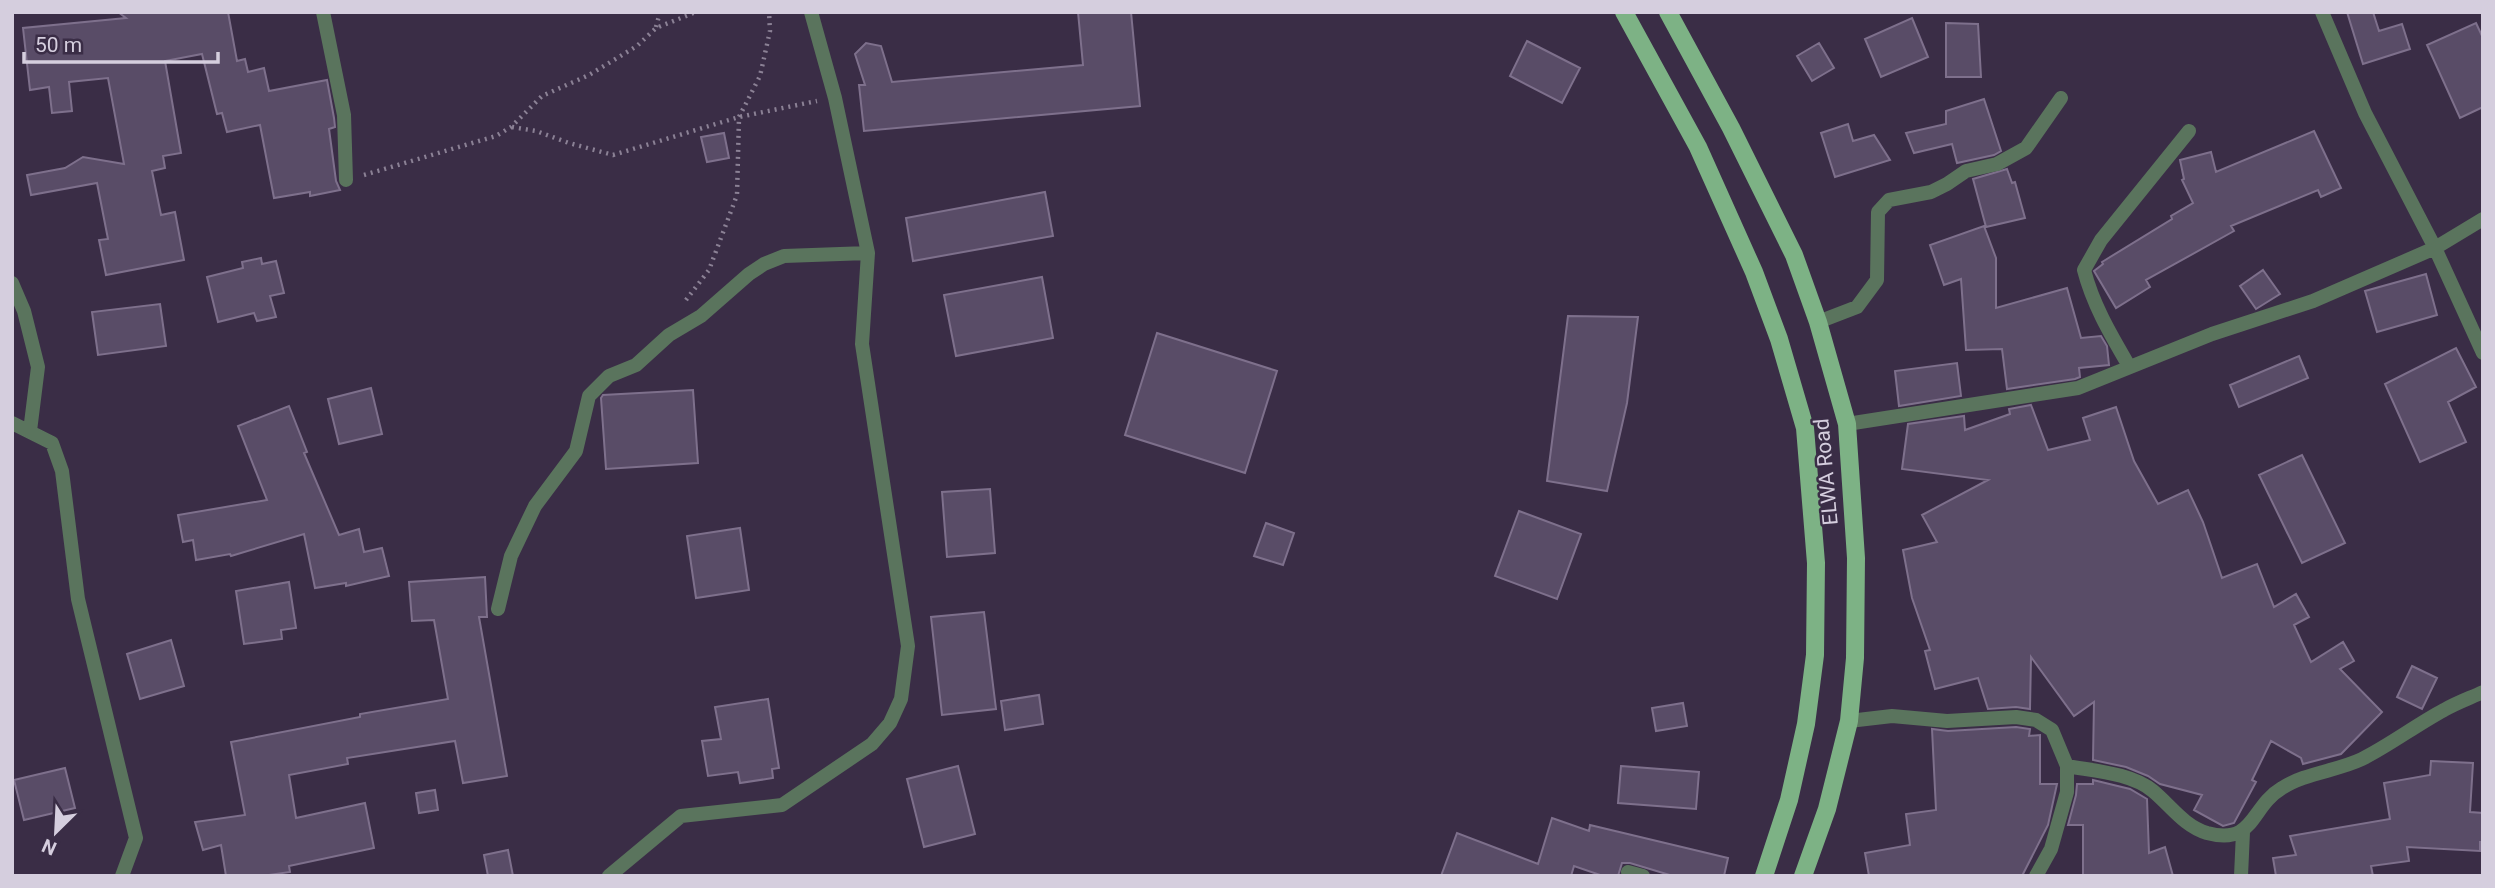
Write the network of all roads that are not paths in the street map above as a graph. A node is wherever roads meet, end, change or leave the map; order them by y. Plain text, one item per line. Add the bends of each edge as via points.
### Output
1 (323, 12) edge
2 (811, 12) edge
3 (1624, 12) edge
4 (1668, 12) edge
5 (2322, 12) edge
6 (2062, 98) dead end
7 (2189, 131) dead end
8 (346, 180) road end
9 (2483, 219) edge
10 (2435, 248) junction
11 (868, 253) junction
12 (12, 283) edge
13 (1818, 322) junction
14 (2483, 354) edge
15 (2129, 366) junction
16 (12, 423) edge
17 (1847, 424) junction
18 (30, 431) junction
19 (498, 609) dead end
20 (2483, 692) edge
21 (1849, 721) junction
22 (2067, 766) junction
23 (2244, 832) junction
24 (122, 876) edge
25 (608, 876) edge
26 (1763, 876) edge
27 (1803, 876) edge
28 (2036, 876) edge
29 (2241, 876) edge

1 - 8 street via 344,115
2 - 11 street via 835,98
3 - 26 main road, ELWA Road via 1698,147 1754,272 1805,428 1816,563 1815,655 1789,800
4 - 13 main road, ELWA Road via 1794,255
5 - 10 street via 2365,113
6 - 13 street via 2026,148 1997,164 1966,171 1931,192 1889,200 1878,212 1877,280 1857,307
7 - 15 street via 2101,240 2084,270 2103,321
9 - 10 street
10 - 14 street
10 - 15 street via 2313,301
11 - 19 street via 784,256 764,264 636,365 609,376 589,396 576,451 535,506 511,556
11 - 25 street via 862,344 908,646 901,699 890,723 872,744 782,805 681,816
12 - 18 street via 38,367
13 - 17 main road, ELWA Road
15 - 17 street via 2078,388
16 - 18 street
17 - 21 main road, ELWA Road via 1856,558
18 - 24 street via 52,443 62,471 78,599 136,838
20 - 23 street via 2360,760 2283,787
21 - 22 street via 1892,716 2036,720 2052,730
21 - 27 main road, ELWA Road via 1827,809
22 - 23 street via 2139,783 2206,833 2230,836
22 - 28 street via 2060,823
23 - 29 street

